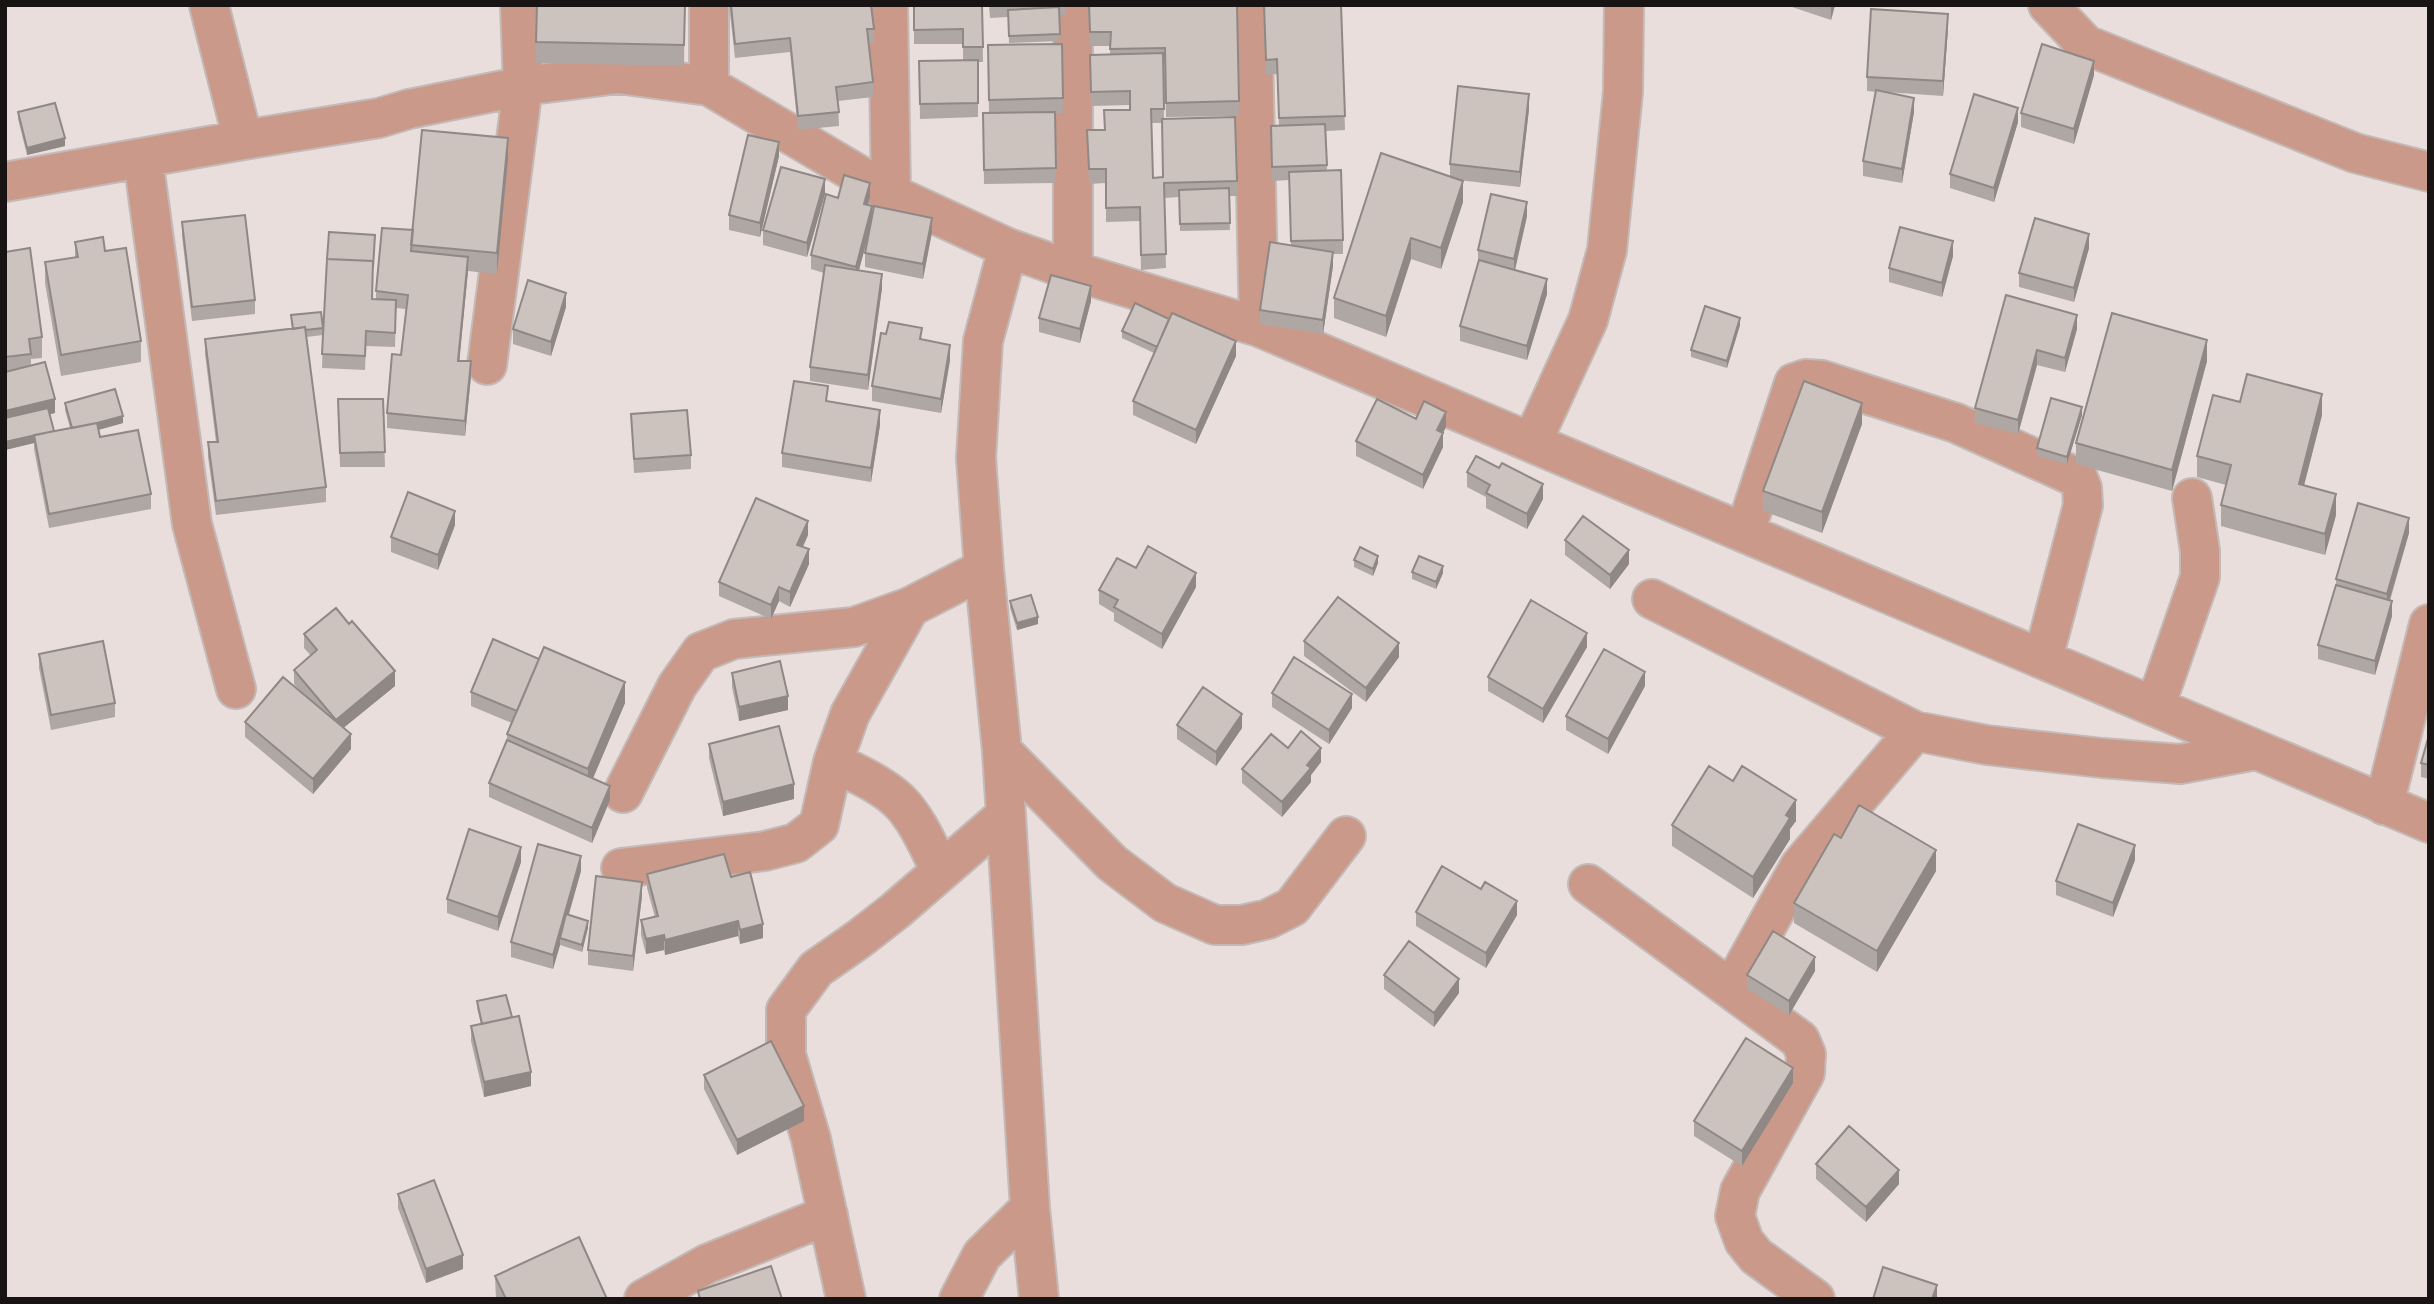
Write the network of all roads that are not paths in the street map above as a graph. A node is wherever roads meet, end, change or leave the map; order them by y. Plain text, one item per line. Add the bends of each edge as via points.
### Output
1 (209, 5) edge
2 (520, 5) edge
3 (709, 5) edge
4 (888, 5) edge
5 (1073, 5) edge
6 (1252, 5) edge
7 (1624, 5) edge
8 (2048, 5) edge
9 (523, 86) junction
10 (709, 86) junction
11 (243, 140) junction
12 (143, 158) junction
13 (2429, 172) edge
14 (5, 182) edge
15 (891, 194) junction
16 (1008, 248) junction
17 (1073, 271) junction
18 (1259, 327) junction
19 (487, 365) dead end
20 (1532, 442) junction
21 (2192, 498) dead end
22 (1745, 532) junction
23 (984, 569) junction
24 (1652, 599) dead end
25 (910, 607) junction
26 (2429, 624) edge
27 (2043, 659) junction
28 (236, 689) dead end
29 (2155, 707) junction
30 (1915, 731) junction
31 (2256, 750) junction
32 (1002, 751) junction
33 (833, 762) junction
34 (623, 793) dead end
35 (2384, 805) junction
36 (1006, 815) junction
37 (2429, 823) edge
38 (1346, 836) dead end
39 (621, 868) dead end
40 (940, 871) junction
41 (1588, 884) dead end
42 (1732, 988) junction
43 (1030, 1208) junction
44 (828, 1216) junction
45 (645, 1299) edge
46 (846, 1299) edge
47 (959, 1299) edge
48 (1040, 1299) edge
49 (1815, 1299) edge

1 - 11 street
2 - 9 street
3 - 10 street
4 - 15 street
5 - 17 street
6 - 18 street
7 - 20 street via 1623,92 1607,250 1588,320
8 - 13 street via 2086,45 2354,153
9 - 10 street via 618,74
9 - 11 street via 379,118
9 - 19 street
10 - 15 street
11 - 12 street
12 - 14 street
12 - 28 street via 192,524
15 - 16 street
16 - 17 street
16 - 23 street via 983,341 976,458
17 - 18 street
18 - 20 street
20 - 22 street
21 - 29 street via 2200,577
22 - 27 street
22 - 27 street via 1794,383 1822,380 1956,423 2078,478 2082,488 2083,505
23 - 25 street
23 - 32 street
24 - 30 street
25 - 33 street via 849,714
25 - 34 street via 854,627 734,639 701,652 677,686
26 - 35 street
27 - 29 street
29 - 31 street
30 - 31 street via 1987,745 2180,764
30 - 42 street via 1800,866
31 - 35 street
32 - 36 street
32 - 38 street via 1112,863 1165,903 1215,925 1268,919 1292,907
33 - 39 street via 819,825 796,843 765,851
33 - 40 street via 899,801 921,831
35 - 37 street
36 - 40 street
36 - 43 street
40 - 44 street via 816,969 786,1010 786,1055
41 - 42 street
42 - 49 street via 1800,1040 1806,1054 1805,1073 1740,1191 1735,1216 1744,1241 1756,1256
43 - 47 street via 982,1255
43 - 48 street
44 - 45 street via 707,1264
44 - 46 street

